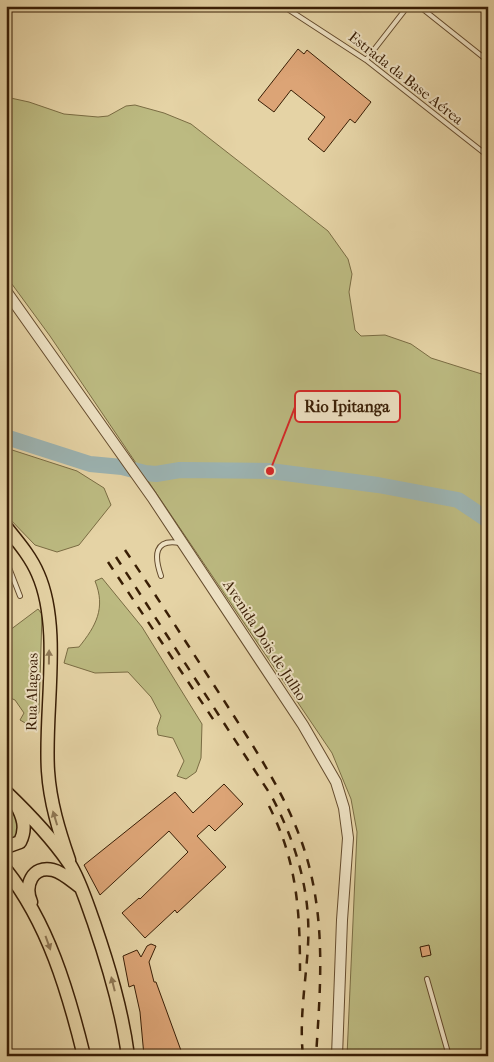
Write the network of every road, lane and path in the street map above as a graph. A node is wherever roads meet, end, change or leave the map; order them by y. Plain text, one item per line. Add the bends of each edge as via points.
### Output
1 (283, 6) edge
2 (408, 6) edge
3 (419, 6) edge
4 (366, 60) junction
5 (488, 61) edge
6 (488, 156) edge
7 (6, 291) edge
8 (6, 527) edge
9 (183, 543) junction
10 (6, 560) edge
11 (161, 576) dead end
12 (20, 596) dead end
13 (9, 794) edge
14 (6, 847) edge
15 (70, 865) junction
16 (6, 870) edge
17 (80, 886) junction
18 (40, 921) junction
19 (428, 979) dead end
20 (84, 1056) edge
21 (128, 1056) edge
22 (337, 1056) edge
23 (449, 1056) edge

1 - 4 lane, Estrada da Base Aérea
2 - 4 lane
3 - 5 lane
4 - 6 lane, Estrada da Base Aérea
7 - 9 street, Avenida Dois de Julho
15 -> 8 main road, Rua Alagoas via 52,808 48,771 48,612 39,575
9 - 11 lane via 171,541 159,548 156,558
9 - 22 street, Avenida Dois de Julho via 320,753 336,782 344,808 348,838
10 - 12 lane
13 - 14 main road via 24,824 24,834 20,842
13 - 15 main road via 36,821
15 - 17 main road
16 - 18 main road
17 - 18 main road via 54,870 43,869 34,873 29,880 28,896
21 -> 17 main road via 110,969
18 -> 20 main road
19 - 23 lane

